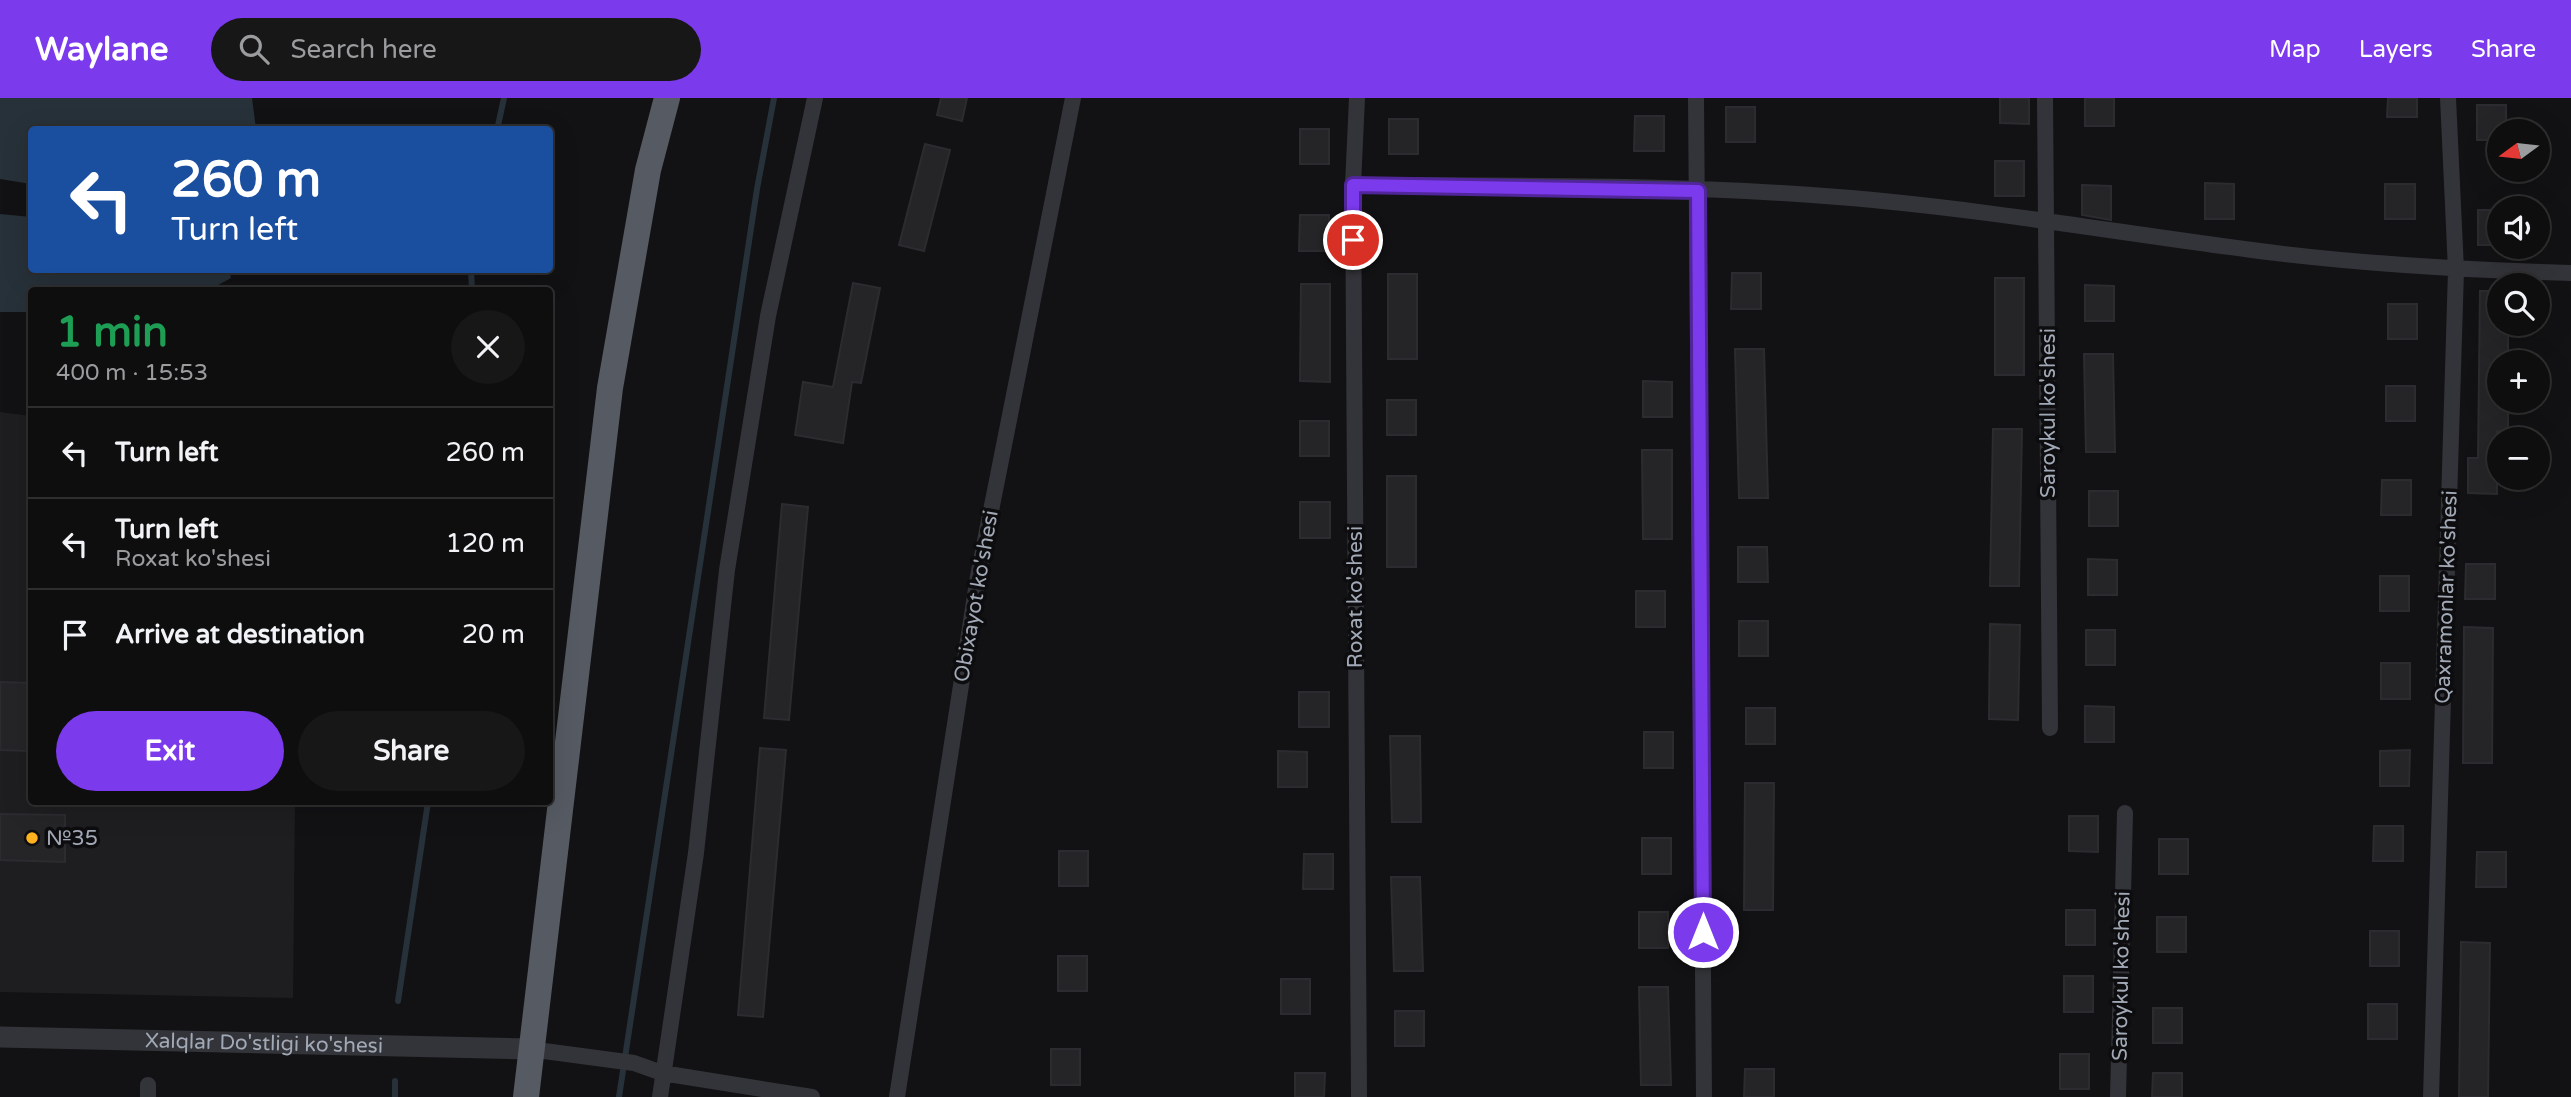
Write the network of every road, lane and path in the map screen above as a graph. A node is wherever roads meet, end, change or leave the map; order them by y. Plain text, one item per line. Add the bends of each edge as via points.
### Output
1 (667, 98) edge
2 (815, 98) edge
3 (1073, 98) edge
4 (1357, 98) edge
5 (1696, 98) edge
6 (2045, 98) edge
7 (2448, 98) edge
8 (1353, 185) junction
9 (1698, 191) junction
10 (2047, 220) junction
11 (2456, 270) junction
12 (2571, 273) edge
13 (2050, 728) dead end
14 (2125, 813) dead end
15 (0, 1037) edge
16 (529, 1049) junction
17 (662, 1073) junction
18 (526, 1097) edge
19 (660, 1097) edge
20 (812, 1097) edge
21 (897, 1097) edge
22 (1359, 1097) edge
23 (1704, 1097) edge
24 (2118, 1097) edge
25 (2431, 1097) edge

1 - 16 highway via 648,170 610,388
2 - 17 street via 755,390 727,570 696,853
3 - 21 street, Obixayot ko'shesi via 978,576
4 - 8 street, Roxat ko'shesi
5 - 9 street
6 - 10 street, Saroykul ko'shesi
7 - 11 street, Qaxramonlar ko'shesi
8 - 9 street
8 - 22 street, Roxat ko'shesi
9 - 10 street via 1837,197
9 - 23 street
10 - 11 street via 2254,251
10 - 13 street, Saroykul ko'shesi
11 - 12 street
11 - 25 street, Qaxramonlar ko'shesi
14 - 24 street, Saroykul ko'shesi
15 - 16 street, Xalqlar Do'stligi ko'shesi
16 - 17 street via 634,1063
16 - 18 highway
17 - 19 street
17 - 20 street

